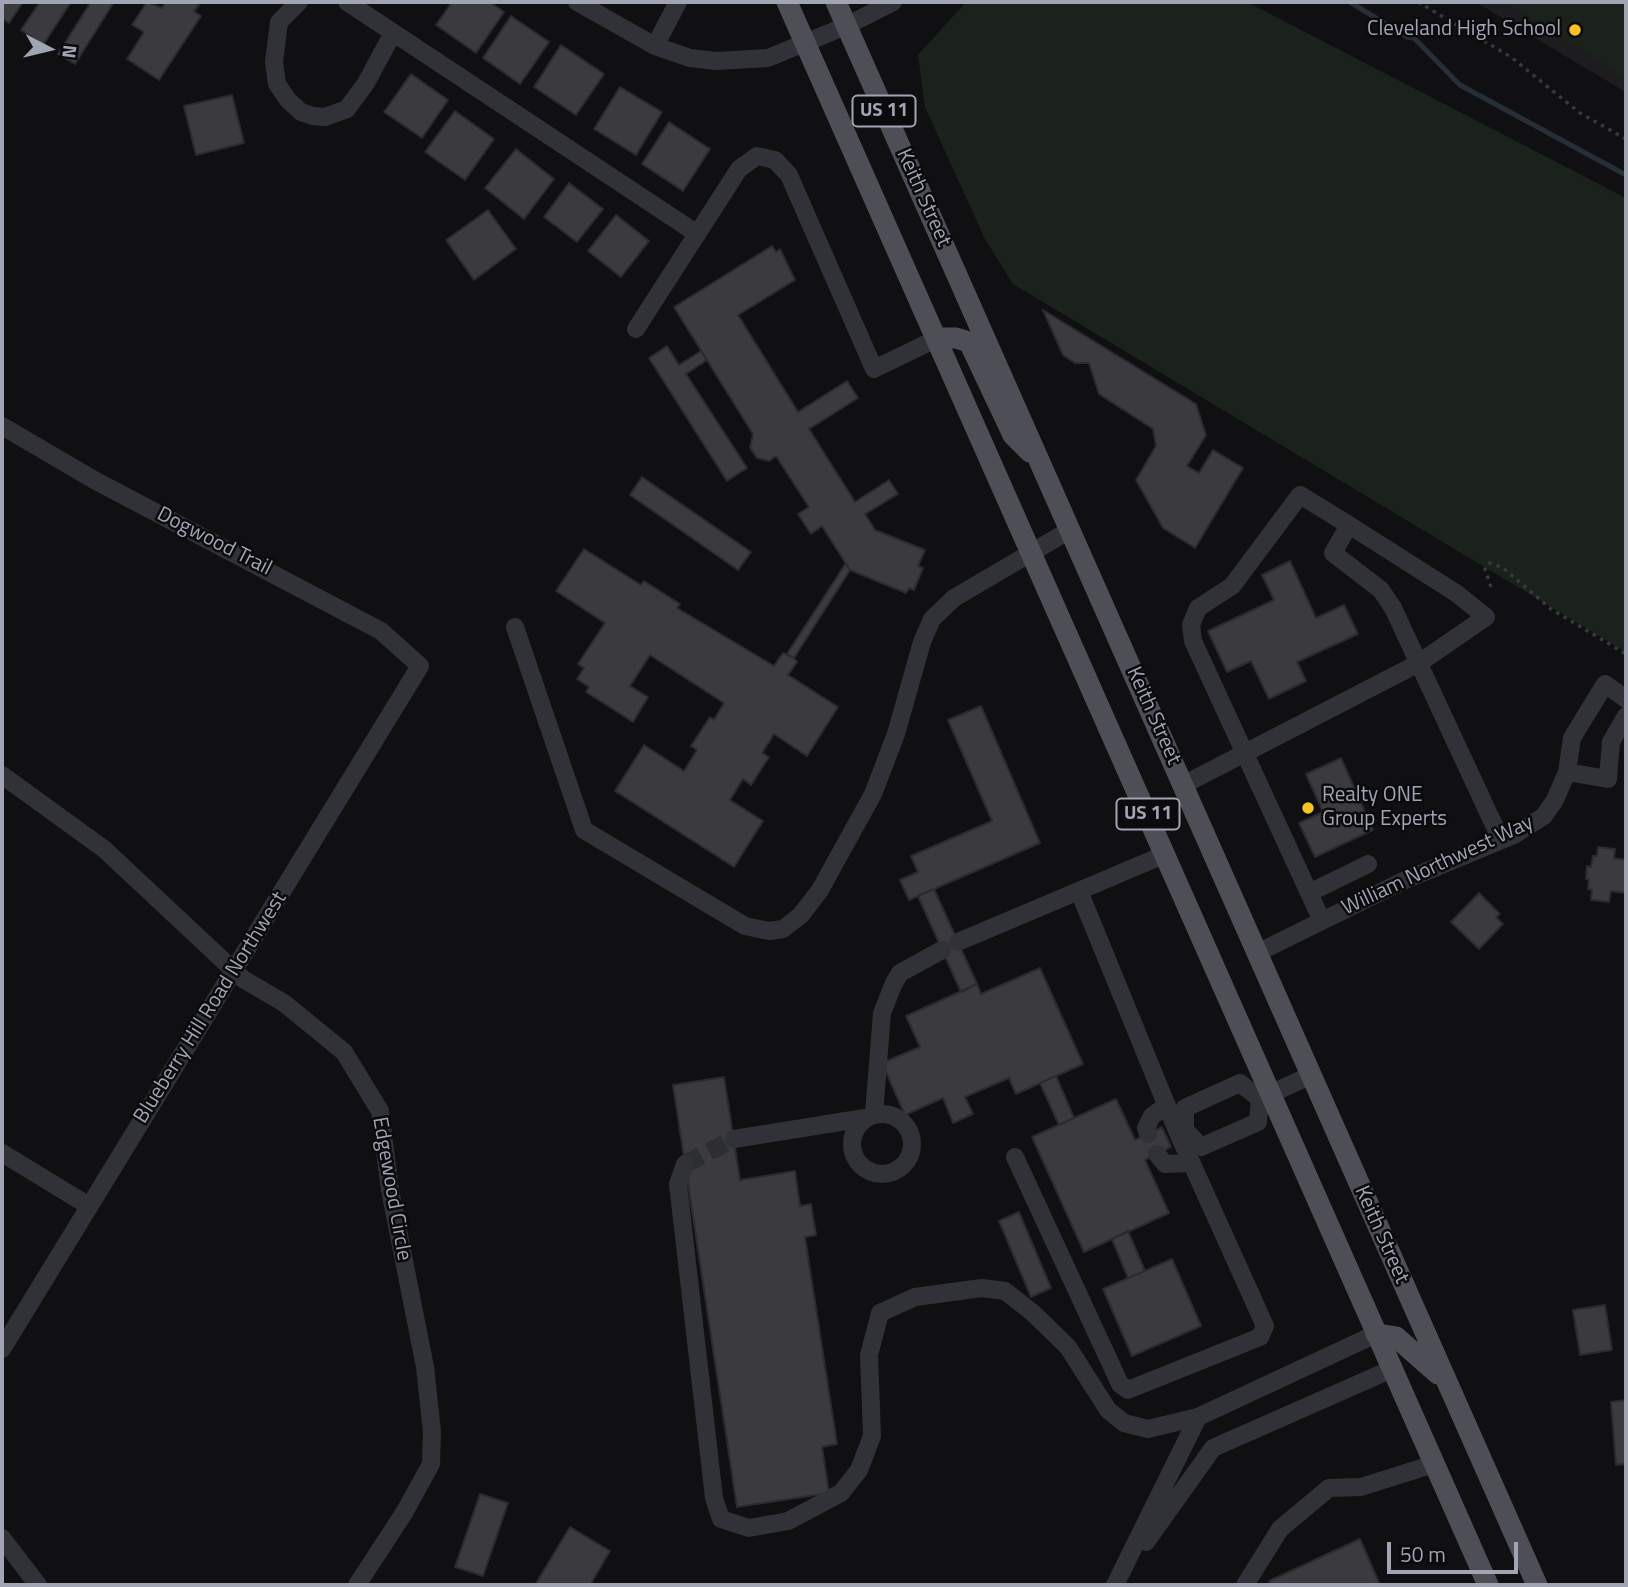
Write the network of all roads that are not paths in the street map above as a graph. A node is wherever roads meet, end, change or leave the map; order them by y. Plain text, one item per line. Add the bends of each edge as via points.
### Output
1 (299, 2) edge
2 (347, 2) edge
3 (577, 2) edge
4 (678, 2) edge
5 (788, 2) edge
6 (836, 2) edge
7 (893, 2) edge
8 (846, 26) junction
9 (393, 33) junction
10 (806, 43) junction
11 (655, 46) junction
12 (696, 233) junction
13 (636, 329) dead end
14 (938, 338) junction
15 (2, 426) edge
16 (1043, 467) junction
17 (1349, 525) junction
18 (1070, 530) junction
19 (1033, 553) junction
20 (515, 627) dead end
21 (1419, 663) junction
22 (419, 666) joint
23 (1626, 699) edge
24 (1626, 716) edge
25 (1245, 755) junction
26 (1567, 772) junction
27 (2, 775) edge
28 (1183, 785) junction
29 (1501, 840) junction
30 (1166, 854) junction
31 (1368, 864) dead end
32 (1079, 891) junction
33 (1309, 893) junction
34 (1322, 921) junction
35 (1257, 953) junction
36 (235, 971) junction
37 (1311, 1075) junction
38 (1265, 1096) junction
39 (1167, 1105) junction
40 (1181, 1131) junction
41 (1148, 1134) dead end
42 (734, 1139) tunnel mouth
43 (2, 1153) edge
44 (1157, 1154) dead end
45 (1015, 1157) dead end
46 (1192, 1163) junction
47 (685, 1164) dead end
48 (89, 1206) junction
49 (1376, 1334) junction
50 (2, 1349) edge
51 (1392, 1369) junction
52 (1445, 1380) junction
53 (1198, 1417) junction
54 (1434, 1464) junction
55 (2, 1538) edge
56 (38, 1585) edge
57 (357, 1585) edge
58 (1115, 1585) edge
59 (1245, 1585) edge
60 (1488, 1585) edge
61 (1537, 1585) edge

1 - 9 street via 279,22 274,62 277,84 288,100 313,116 347,109
2 - 9 street
3 - 11 street
4 - 11 street
5 - 10 main road, Keith Street / US 11
6 - 8 main road, Keith Street / US 11
7 - 8 street
8 - 10 street
8 - 16 main road, Keith Street / US 11
9 - 12 street
10 - 11 street via 768,58 716,61
10 - 14 main road, Keith Street / US 11
12 - 13 street
12 - 14 street via 739,169 757,156 775,160 789,175 874,369
14 - 16 main road via 969,342 1013,435
14 - 19 main road, Keith Street / US 11
15 - 22 street, Dogwood Trail via 96,481 381,631
16 - 18 main road, Keith Street / US 11
17 - 21 street via 1333,553 1381,590
17 - 21 street via 1486,617
17 - 25 street via 1300,495 1232,586 1198,608 1191,625 1193,641
18 - 19 street
18 - 28 main road, Keith Street / US 11
19 - 20 street via 954,598 932,620 873,793 820,890 783,929 745,926 584,831
19 - 30 main road, Keith Street / US 11
21 - 25 street
21 - 29 street
22 - 36 street, Blueberry Hill Road Northwest
23 - 26 street, William Northwest Way via 1605,684 1572,738
24 - 26 street via 1611,742 1608,779
25 - 28 street
25 - 33 street
26 - 29 street, William Northwest Way via 1544,816
27 - 36 street, Edgewood Circle via 104,849
28 - 35 main road, Keith Street / US 11
29 - 34 street, William Northwest Way
30 - 32 street
30 - 38 main road, Keith Street / US 11
31 - 33 street
32 - 39 street
32 - 42 street via 950,946 900,973 882,1013 869,1116
33 - 34 street
34 - 35 street, William Northwest Way
35 - 37 main road, Keith Street / US 11
36 - 48 street, Blueberry Hill Road Northwest
36 - 57 street, Edgewood Circle via 284,1003 344,1052 380,1111 390,1190 425,1367 431,1464
37 - 38 street
37 - 52 main road, Keith Street / US 11
38 - 40 street via 1240,1083 1185,1108
38 - 40 street via 1258,1122 1201,1147
38 - 49 main road, Keith Street / US 11
39 - 40 street
39 - 41 street via 1152,1116
40 - 46 street
43 - 48 street
44 - 46 street via 1165,1164
45 - 46 street via 1120,1384 1128,1390 1260,1336 1265,1326
47 - 53 street via 678,1184 714,1498 721,1519 749,1528 788,1521 841,1493 859,1470 872,1436 869,1355 880,1313 915,1297 982,1289 1005,1291 1068,1347 1108,1410 1124,1423 1148,1429
48 - 50 street, Blueberry Hill Road Northwest
49 - 51 main road, Keith Street / US 11
49 - 52 main road via 1396,1337
49 - 53 street
51 - 54 main road, Keith Street / US 11
51 - 58 street via 1213,1448
52 - 61 main road, Keith Street / US 11
53 - 58 street
54 - 59 street via 1361,1487 1329,1489 1280,1529
54 - 60 main road, Keith Street / US 11
55 - 56 street

